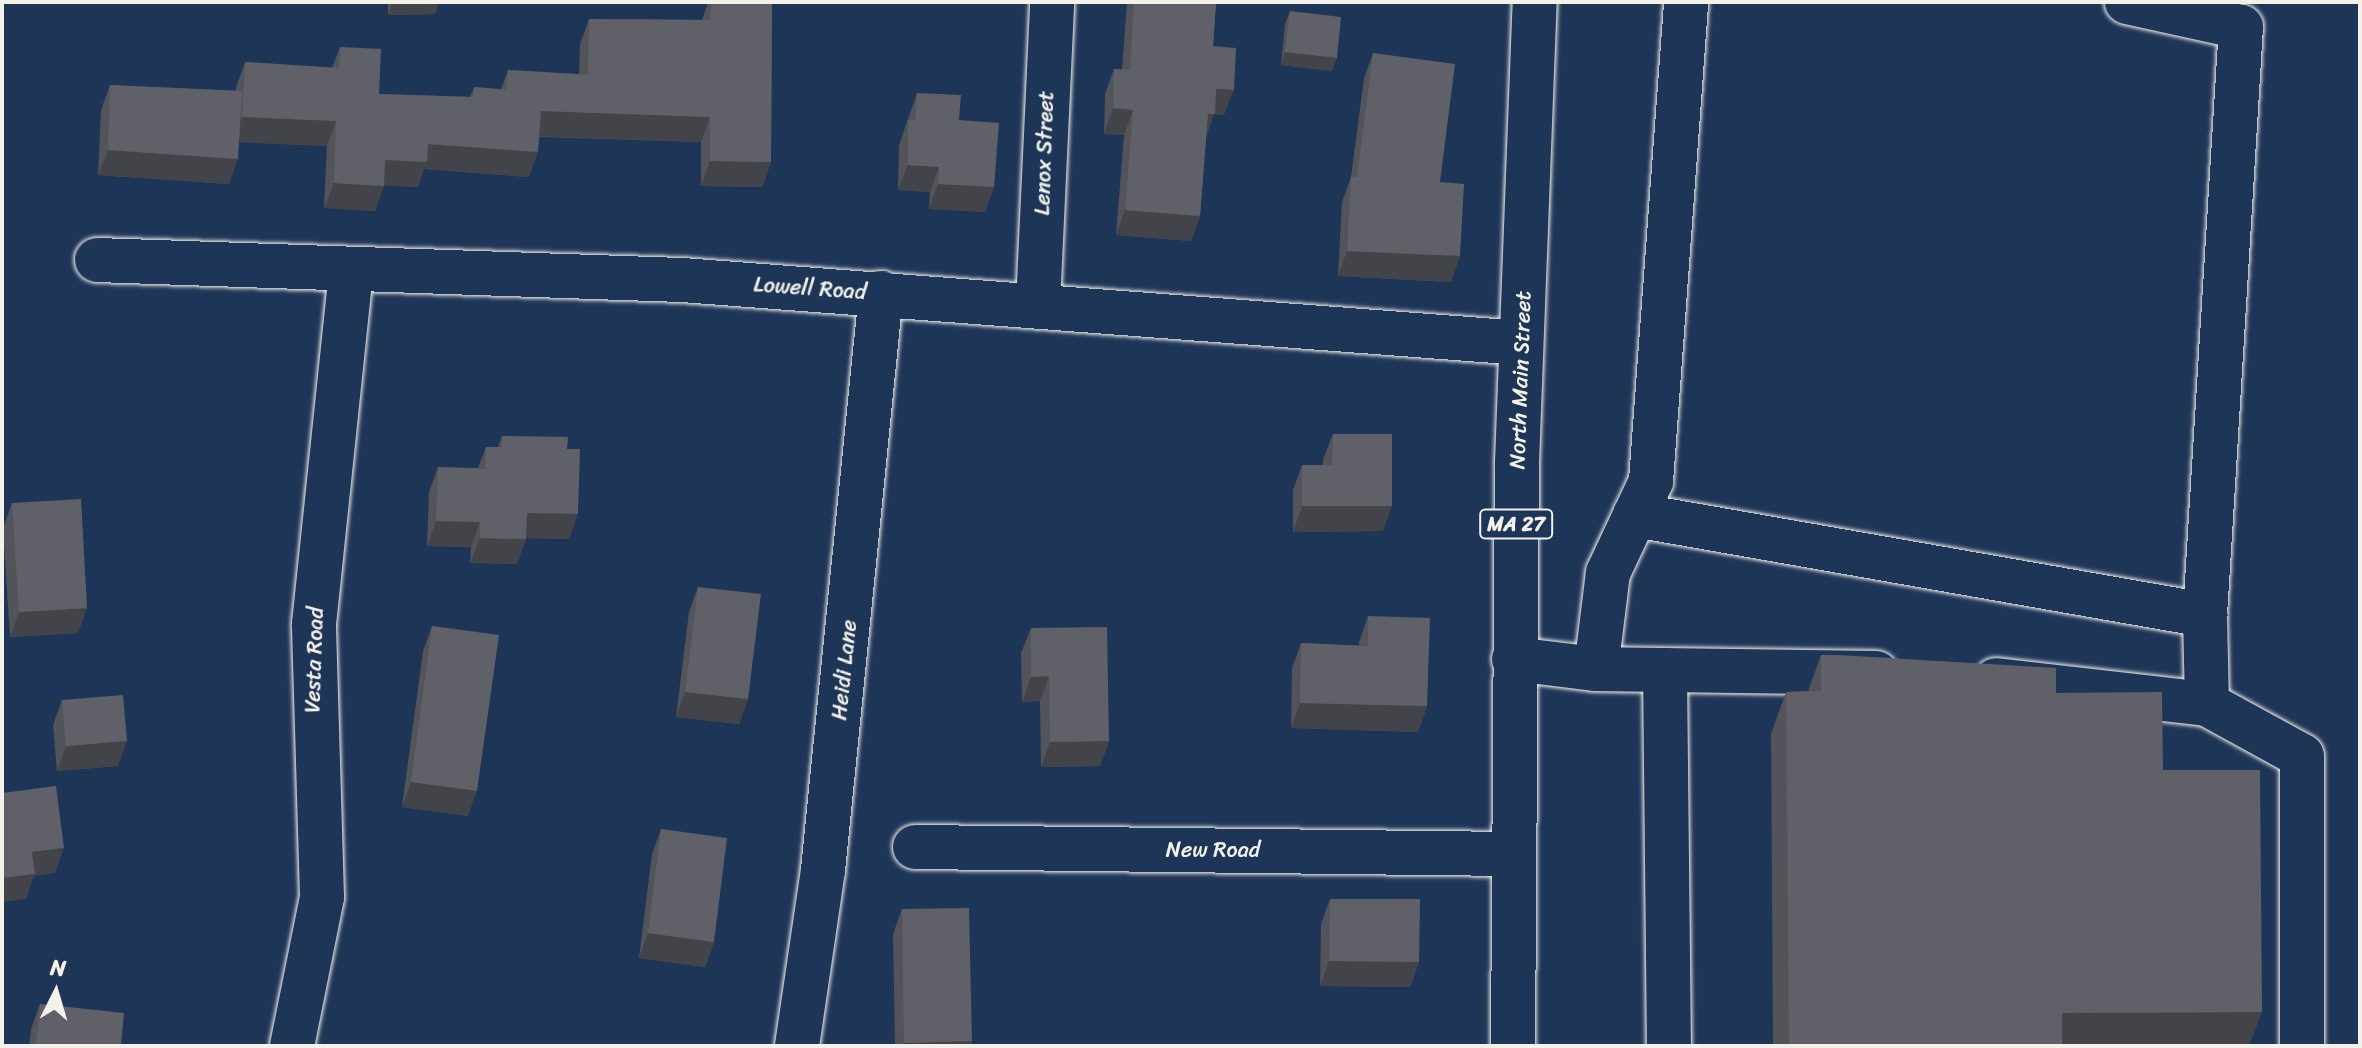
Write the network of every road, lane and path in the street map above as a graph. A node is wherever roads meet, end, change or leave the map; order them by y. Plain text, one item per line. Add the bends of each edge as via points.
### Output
1 (1052, 2) edge
2 (1535, 2) edge
3 (1686, 2) edge
4 (2127, 2) edge
5 (97, 260) dead end
6 (351, 272) junction
7 (881, 293) junction
8 (1038, 304) junction
9 (1521, 343) junction
10 (1635, 515) junction
11 (2205, 615) junction
12 (1514, 659) junction
13 (1596, 669) junction
14 (1665, 670) junction
15 (1914, 674) edge
16 (1961, 676) edge
17 (2207, 704) junction
18 (915, 847) dead end
19 (1512, 854) junction
20 (292, 1046) edge
21 (797, 1046) edge
22 (1513, 1046) edge
23 (1669, 1046) edge
24 (2302, 1046) edge

1 - 8 street, Lenox Street
2 - 9 street, North Main Street / MA 27
3 - 10 street via 1651,481
4 - 11 street via 2241,27
5 - 6 street, Lowell Road
6 - 7 street, Lowell Road
6 - 20 street, Vesta Road via 314,624 322,897
7 - 8 street, Lowell Road
7 - 21 street, Heidi Lane via 823,870
8 - 9 street, Lowell Road
9 - 12 street, North Main Street / MA 27
10 - 11 street
10 - 13 street via 1608,573
11 - 17 street
12 - 13 street
12 - 19 street, North Main Street / MA 27
13 - 14 street
14 - 15 street
14 - 23 street
16 - 17 street
17 - 24 street via 2302,756
18 - 19 street, New Road
19 - 22 street, North Main Street / MA 27

